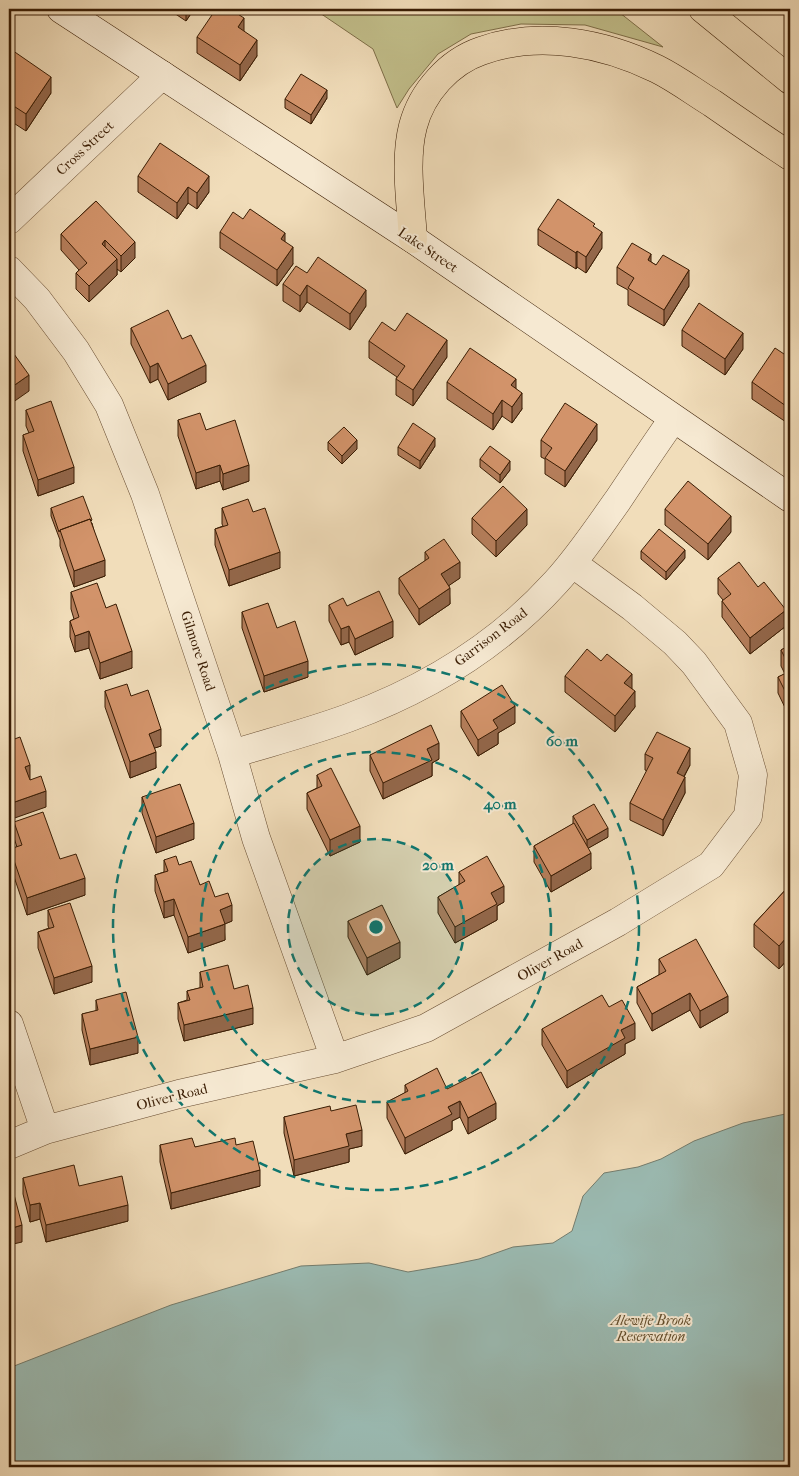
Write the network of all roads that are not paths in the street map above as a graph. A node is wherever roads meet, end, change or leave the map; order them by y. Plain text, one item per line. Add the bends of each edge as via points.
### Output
1 (703, 9) edge
2 (73, 12) edge
3 (162, 76) junction
4 (790, 80) edge
5 (790, 156) edge
6 (9, 220) edge
7 (413, 239) junction
8 (9, 270) edge
9 (673, 418) junction
10 (790, 498) edge
11 (572, 563) junction
12 (232, 754) junction
13 (9, 1024) edge
14 (335, 1059) junction
15 (45, 1130) junction
16 (9, 1145) edge

1 - 4 highway
2 - 3 street, Lake Street
3 - 6 street, Cross Street
3 - 7 street, Lake Street
5 - 7 highway via 674,78 627,56 563,41 527,41 494,46 466,57 445,73 430,90 416,116 409,155
7 - 9 street, Lake Street
8 - 12 street, Gilmore Road via 38,299 76,351 109,405 146,494
9 - 10 street, Lake Street
9 - 11 street, Garrison Road
11 - 12 street, Garrison Road via 508,628 445,672 348,718
11 - 14 street, Oliver Road via 674,643 694,663 738,723 753,775 748,816 711,865 618,922 426,1028
12 - 14 street, Gilmore Road via 256,838
13 - 15 street
14 - 15 street, Oliver Road via 179,1094
15 - 16 street, Oliver Road

